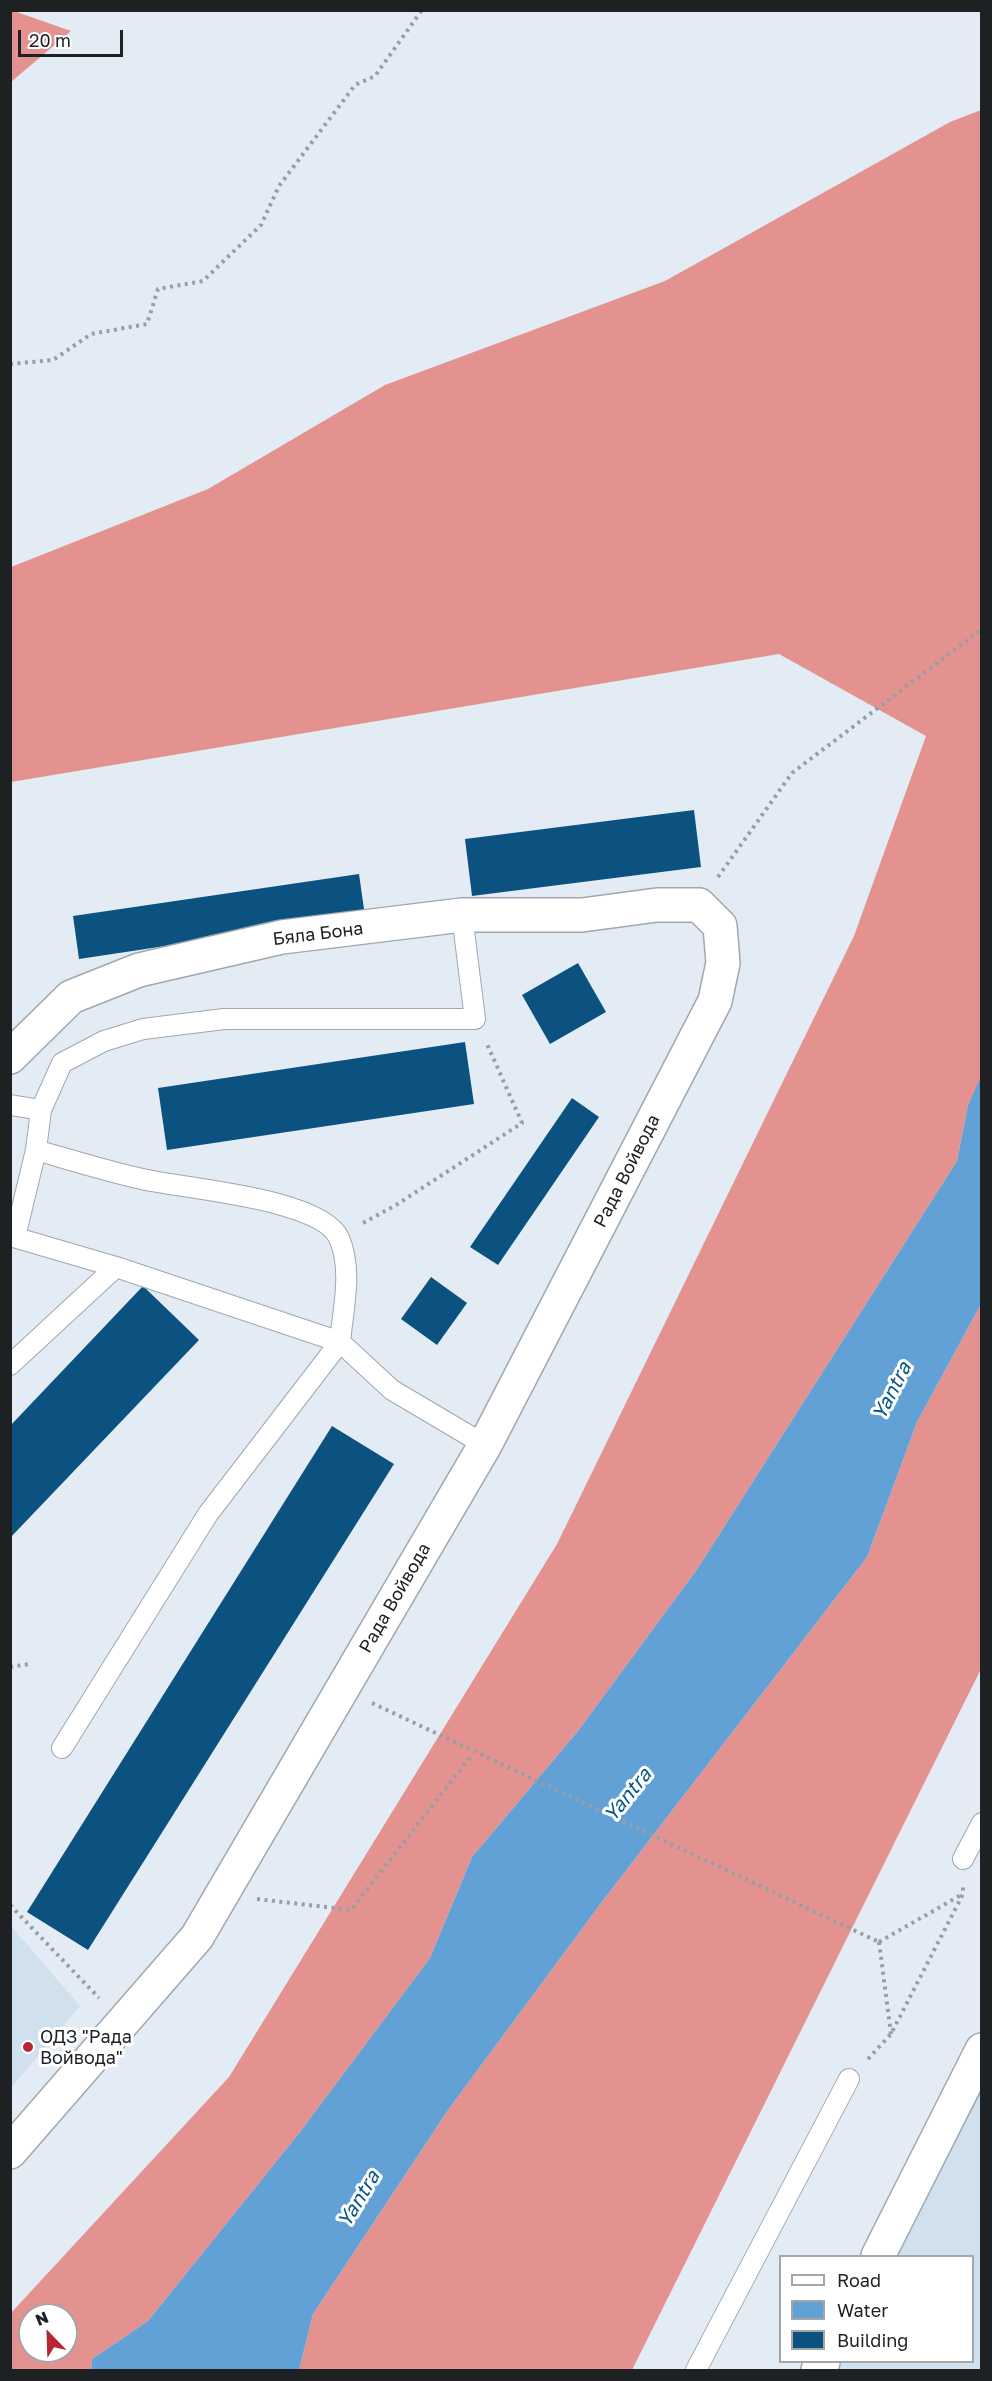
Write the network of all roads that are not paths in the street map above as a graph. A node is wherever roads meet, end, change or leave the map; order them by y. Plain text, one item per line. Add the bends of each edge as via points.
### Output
1 (699, 905) joint
2 (462, 915) junction
3 (10, 1057) edge
4 (10, 1105) edge
5 (41, 1110) junction
6 (36, 1150) junction
7 (13, 1236) edge
8 (116, 1268) junction
9 (340, 1342) junction
10 (10, 1365) edge
11 (485, 1445) junction
12 (62, 1748) dead end
13 (981, 1823) edge
14 (963, 1859) dead end
15 (981, 2050) edge
16 (849, 2079) dead end
17 (10, 2152) edge
18 (878, 2255) edge
19 (696, 2370) edge

1 - 2 street, Бяла Бона via 657,905 582,915
1 - 11 street, Рада Войвода via 720,926 723,963 715,1001
2 - 3 street, Бяла Бона via 282,937 139,970 71,997
2 - 5 lane via 475,1019 224,1019 142,1029 104,1041 62,1063
4 - 5 lane
5 - 6 lane
6 - 7 lane
6 - 9 lane via 143,1179 280,1203 319,1219 338,1236 347,1263
7 - 8 lane
8 - 9 lane
8 - 10 lane
9 - 11 lane via 392,1390
9 - 12 lane via 208,1514
11 - 17 street, Рада Войвода via 197,1937
13 - 14 lane
15 - 18 street
16 - 19 lane

